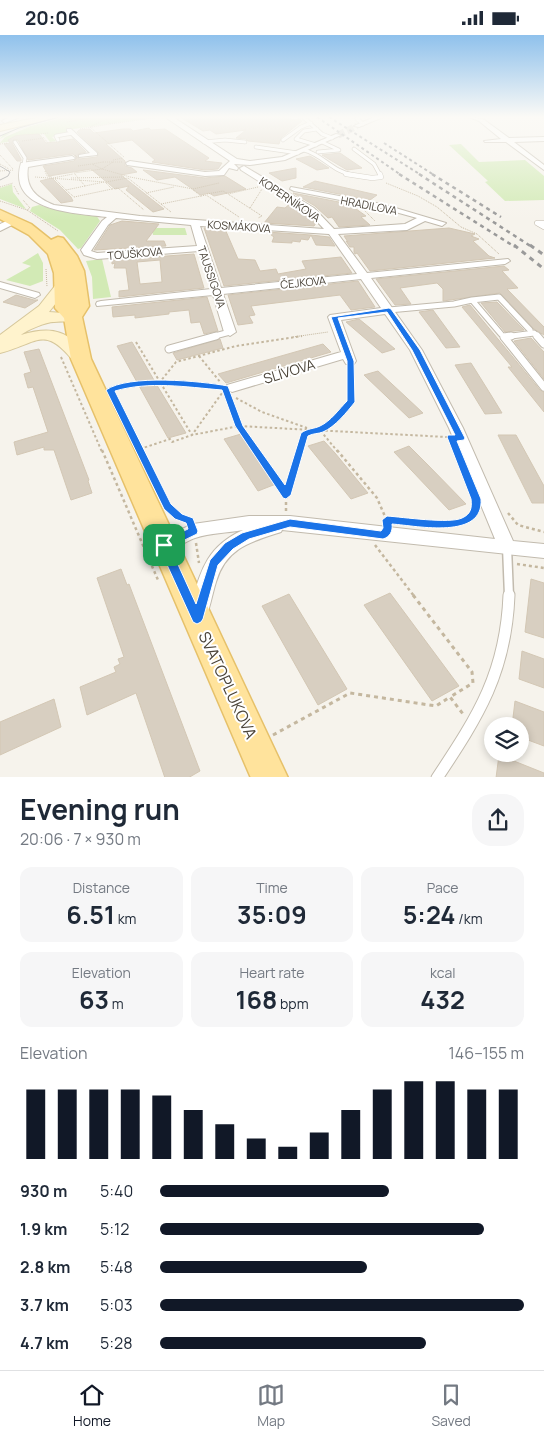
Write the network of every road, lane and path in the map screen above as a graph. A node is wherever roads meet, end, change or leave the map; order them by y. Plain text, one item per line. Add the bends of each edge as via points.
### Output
1 (21, 152) edge
2 (93, 152) edge
3 (118, 152) edge
4 (214, 152) edge
5 (298, 152) edge
6 (301, 152) junction
7 (358, 152) edge
8 (523, 152) edge
9 (0, 155) edge
10 (117, 159) dead end
11 (108, 161) junction
12 (128, 161) joint
13 (0, 164) edge
14 (92, 164) junction
15 (24, 165) junction
16 (247, 165) junction
17 (78, 166) dead end
18 (230, 166) junction
19 (544, 168) edge
20 (9, 169) junction
21 (13, 169) junction
22 (102, 169) junction
23 (0, 171) edge
24 (92, 171) junction
25 (74, 173) junction
26 (45, 175) junction
27 (98, 176) junction
28 (31, 177) dead end
29 (128, 177) junction
30 (22, 178) junction
31 (54, 178) junction
32 (78, 178) junction
33 (104, 182) junction
34 (219, 183) dead end
35 (85, 186) junction
36 (176, 186) junction
37 (0, 187) edge
38 (115, 189) junction
39 (191, 189) junction
40 (294, 189) dead end
41 (66, 190) junction
42 (146, 193) junction
43 (228, 194) junction
44 (201, 195) junction
45 (206, 195) junction
46 (343, 200) junction
47 (0, 201) edge
48 (161, 204) junction
49 (0, 206) edge
50 (250, 208) junction
51 (145, 211) dead end
52 (173, 213) dead end
53 (0, 214) edge
54 (114, 216) junction
55 (424, 218) junction
56 (252, 220) dead end
57 (16, 221) junction
58 (246, 221) dead end
59 (194, 222) junction
60 (442, 223) dead end
61 (544, 223) edge
62 (544, 227) edge
63 (0, 228) edge
64 (381, 229) junction
65 (333, 233) junction
66 (202, 247) junction
67 (505, 261) dead end
68 (45, 264) dead end
69 (364, 276) junction
70 (0, 285) edge
71 (63, 285) junction
72 (33, 291) dead end
73 (217, 291) junction
74 (47, 294) dead end
75 (472, 300) junction
76 (101, 301) dead end
77 (389, 310) junction
78 (72, 317) junction
79 (530, 330) dead end
80 (335, 331) dead end
81 (230, 332) joint
82 (501, 334) dead end
83 (136, 342) dead end
84 (544, 344) edge
85 (0, 347) edge
86 (169, 349) dead end
87 (58, 351) dead end
88 (199, 356) junction
89 (348, 357) junction
90 (81, 359) junction
91 (160, 382) junction
92 (544, 387) edge
93 (110, 390) dead end
94 (229, 390) junction
95 (239, 426) junction
96 (447, 429) dead end
97 (312, 430) junction
98 (320, 430) junction
99 (192, 435) junction
100 (143, 457) dead end
101 (286, 495) junction
102 (164, 501) dead end
103 (477, 508) dead end
104 (285, 517) junction
105 (395, 521) dead end
106 (403, 522) dead end
107 (383, 525) junction
108 (193, 531) junction
109 (164, 545) junction
110 (544, 551) edge
111 (508, 555) junction
112 (200, 564) dead end
113 (544, 568) edge
114 (158, 580) dead end
115 (197, 619) junction
116 (450, 697) junction
117 (472, 725) junction
118 (256, 745) junction
119 (270, 777) edge
120 (437, 777) edge

1 - 15 lane via 25,158
2 - 15 street via 95,154
3 - 12 path
4 - 18 street, KOPERNÍKOVA
5 - 6 lane
6 - 7 lane via 312,152 342,173 380,177 377,168
6 - 16 street via 283,159
8 - 19 street
9 - 21 path
10 - 11 path
11 - 14 path
11 - 22 path via 114,161
12 - 18 street via 205,174 221,173
13 - 20 path
14 - 17 path
14 - 22 path
15 - 30 street
16 - 18 street, KOPERNÍKOVA
16 - 65 street, KOPERNÍKOVA via 311,210
20 - 21 path
20 - 23 path
21 - 30 path
22 - 24 path
22 - 29 path
24 - 25 path
24 - 27 path
25 - 31 path
25 - 32 path
26 - 28 path
26 - 30 street
26 - 30 path
26 - 31 path
26 - 31 path
27 - 29 path
27 - 32 path
27 - 33 path
29 - 33 path
29 - 36 path
29 - 42 path
30 - 54 street, KOSMÁKOVA via 41,203
31 - 32 path
31 - 41 path
32 - 33 path
32 - 35 path
33 - 35 path
33 - 38 path
34 - 39 path
35 - 41 path
36 - 39 path
36 - 42 path
37 - 47 path via 14,183 14,190 30,208 27,210
38 - 41 path via 74,197
38 - 51 path via 118,188
39 - 44 path
40 - 46 street, HRADILOVA
42 - 48 path
43 - 45 path via 223,191
43 - 50 path
43 - 50 path via 265,185
44 - 45 path
44 - 48 path
45 - 58 path
46 - 55 street, HRADILOVA via 382,206
46 - 64 path via 364,210
48 - 52 path
49 - 78 main road via 39,225 72,257 79,277 80,306
50 - 56 path via 262,216
53 - 57 main road, SVATOPLUKOVA
54 - 59 street, KOSMÁKOVA
54 - 66 street, TOUŠKOVA via 105,223 87,253 97,256
55 - 60 street, HRADILOVA
55 - 64 street, KOSMÁKOVA via 407,227
57 - 63 street
57 - 71 main road, SVATOPLUKOVA via 39,236 51,249 58,260
59 - 65 street, KOSMÁKOVA
59 - 66 street, TAUSSIGOVA
61 - 62 lane via 537,223
64 - 65 street, KOSMÁKOVA
65 - 69 street, KOPERNÍKOVA
66 - 73 street, TAUSSIGOVA
67 - 69 street, ČEJKOVA
68 - 74 path
69 - 73 street, ČEJKOVA
69 - 77 street, KOPERNÍKOVA
70 - 72 street
71 - 78 main road, SVATOPLUKOVA via 64,308
71 - 85 main road via 44,309 2,341
73 - 76 street, ČEJKOVA
73 - 81 street, TAUSSIGOVA
75 - 77 lane
75 - 79 lane via 499,297
75 - 82 lane
77 - 89 street via 334,317
77 - 111 street, KOPERNÍKOVA via 416,350 456,428
78 - 85 main road
78 - 90 main road, SVATOPLUKOVA
80 - 88 path
81 - 86 lane
83 - 91 path
84 - 92 lane via 534,333 504,337
85 - 90 main road via 45,334 64,339
87 - 114 path
88 - 91 path via 176,362
88 - 94 path
89 - 94 street, SLÍVOVA
89 - 98 path via 351,402
90 - 109 main road, SVATOPLUKOVA
91 - 93 path via 131,384
91 - 94 path
91 - 99 path
94 - 95 path
94 - 97 path via 248,406
94 - 99 path
95 - 97 path
95 - 99 path
95 - 101 path
96 - 98 path via 451,437
97 - 98 path
97 - 101 path via 304,435
98 - 107 path via 377,498
99 - 100 path via 140,449
101 - 104 path
102 - 108 path via 178,516 190,520
103 - 106 path via 466,521 455,524
104 - 107 street
104 - 108 street
104 - 115 street via 229,546 213,563
105 - 107 path
107 - 111 street
107 - 116 path via 374,544 377,549 472,672 473,683
108 - 109 street
108 - 112 path
109 - 115 main road, SVATOPLUKOVA
110 - 111 street
111 - 113 path
111 - 117 lane via 509,601 502,647 493,681
115 - 118 main road, SVATOPLUKOVA
116 - 117 path
116 - 118 path via 436,706 350,693
117 - 120 lane
118 - 119 main road, SVATOPLUKOVA

